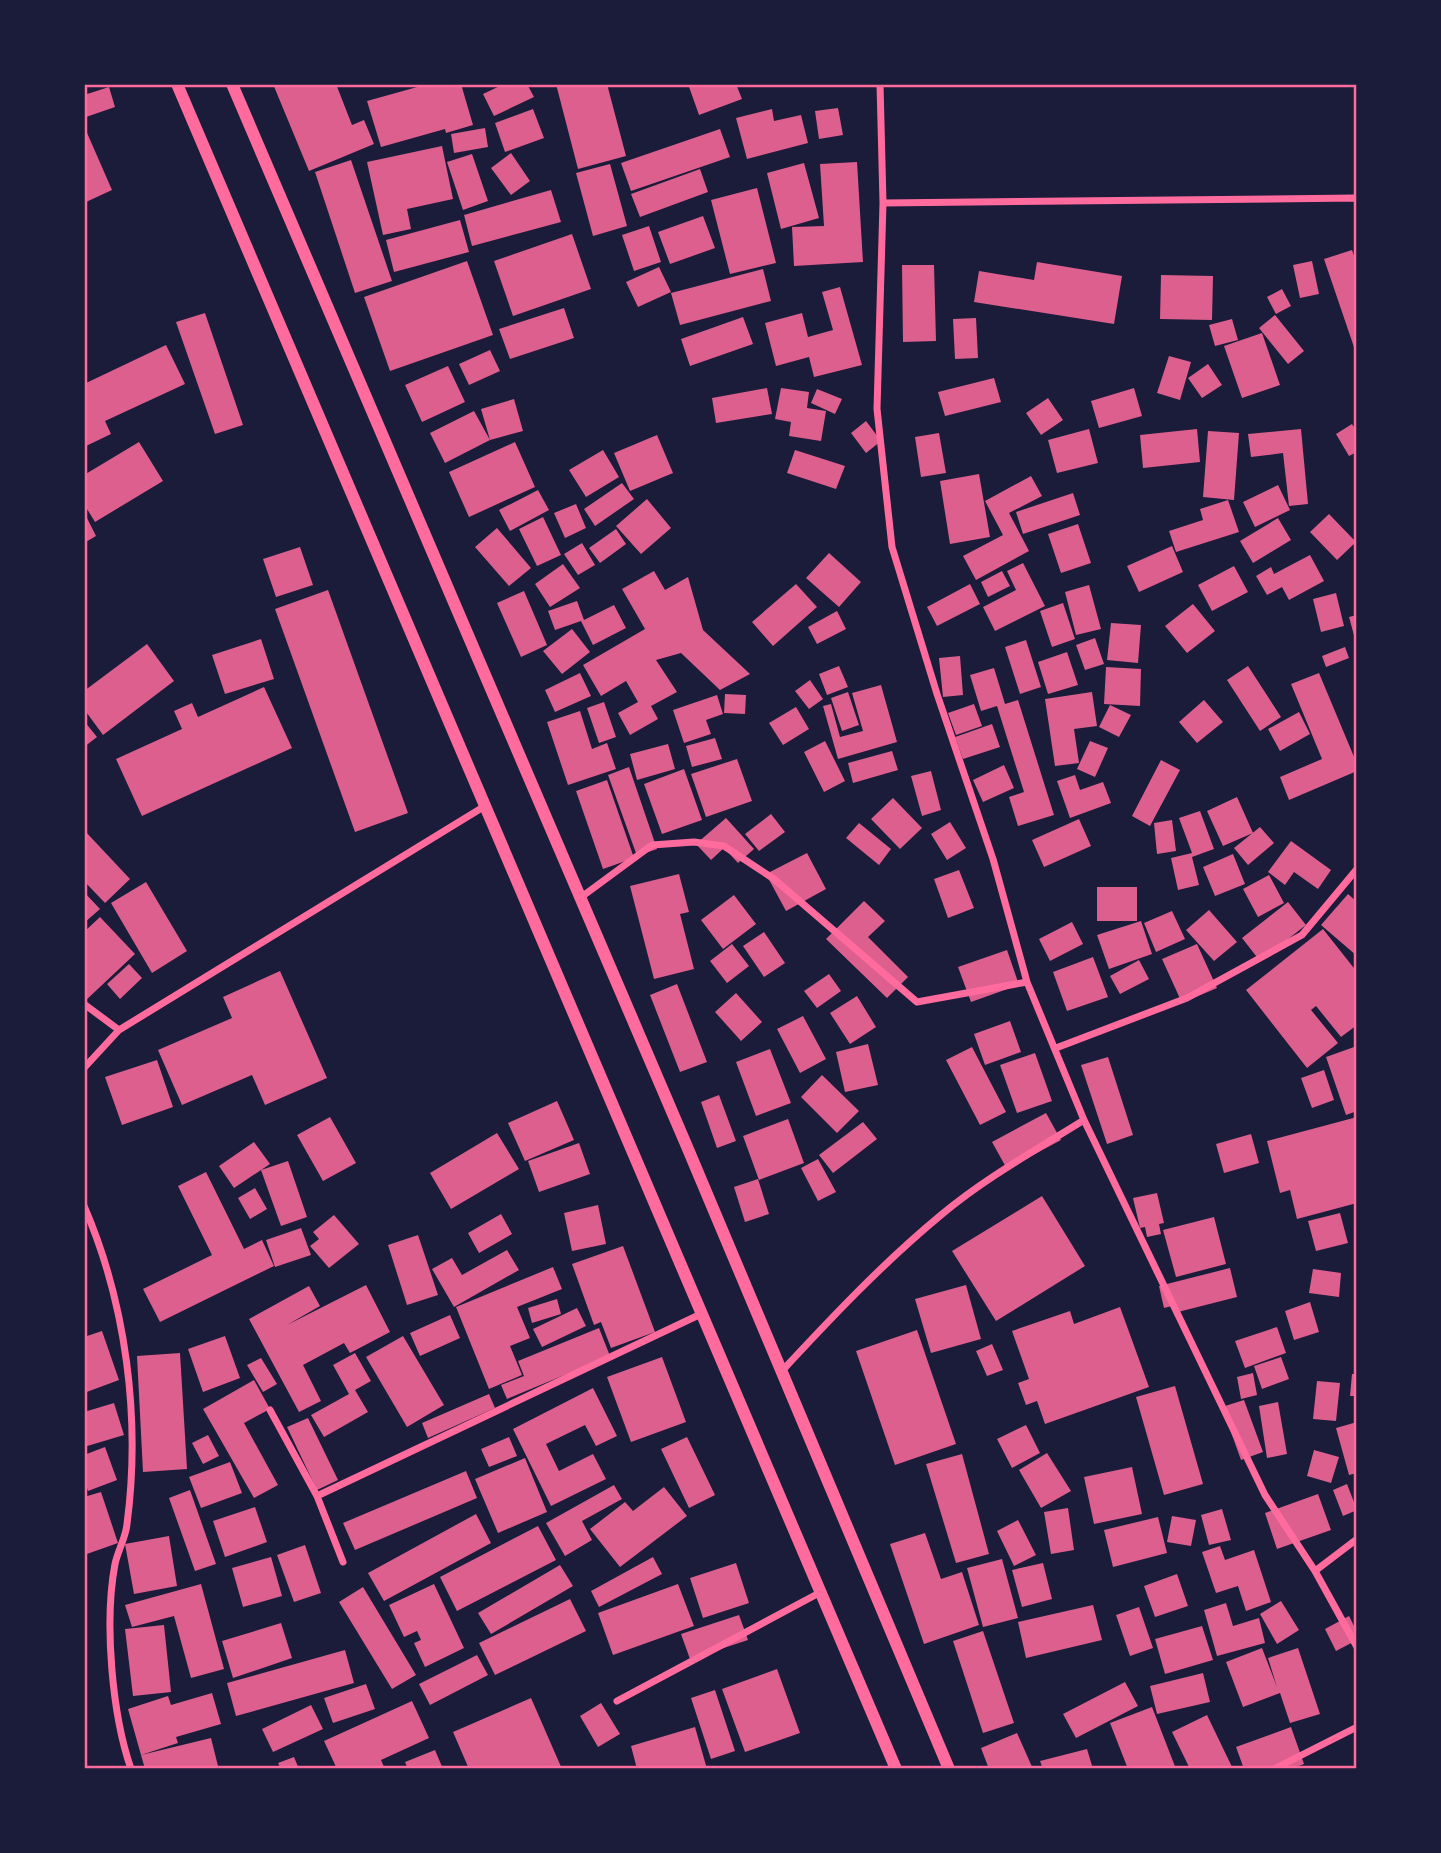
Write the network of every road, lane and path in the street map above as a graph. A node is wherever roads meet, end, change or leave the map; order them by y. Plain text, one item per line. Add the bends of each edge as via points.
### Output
1 (177, 84) edge
2 (232, 84) edge
3 (880, 84) edge
4 (1357, 200) edge
5 (883, 203) junction
6 (485, 806) junction
7 (1357, 869) edge
8 (580, 898) junction
9 (1027, 982) junction
10 (84, 1004) edge
11 (119, 1030) junction
12 (1056, 1048) junction
13 (84, 1068) edge
14 (1084, 1120) junction
15 (84, 1206) edge
16 (701, 1314) junction
17 (780, 1372) junction
18 (270, 1410) dead end
19 (317, 1496) junction
20 (1357, 1539) edge
21 (344, 1562) dead end
22 (1315, 1571) junction
23 (821, 1592) junction
24 (1357, 1647) edge
25 (617, 1701) dead end
26 (1357, 1727) edge
27 (131, 1769) edge
28 (896, 1769) edge
29 (949, 1769) edge
30 (1274, 1769) edge

1 - 6 street
2 - 8 street
3 - 5 street
4 - 5 street
5 - 9 street via 877,409 892,547 993,859
6 - 11 street
6 - 16 street
7 - 12 street via 1302,935 1187,998
8 - 9 street via 652,845 694,842 724,846 774,879 917,1002
8 - 17 street
9 - 12 street
10 - 11 street
11 - 13 street
12 - 14 street
14 - 17 street via 943,1213 874,1273
14 - 22 street via 1265,1495
15 - 27 street via 118,1313 128,1380 131,1458 127,1526 115,1564 111,1639 119,1735
16 - 19 street
16 - 23 street
17 - 29 street
18 - 19 street
19 - 21 street
20 - 22 street
22 - 24 street
23 - 25 street
23 - 28 street
26 - 30 street

